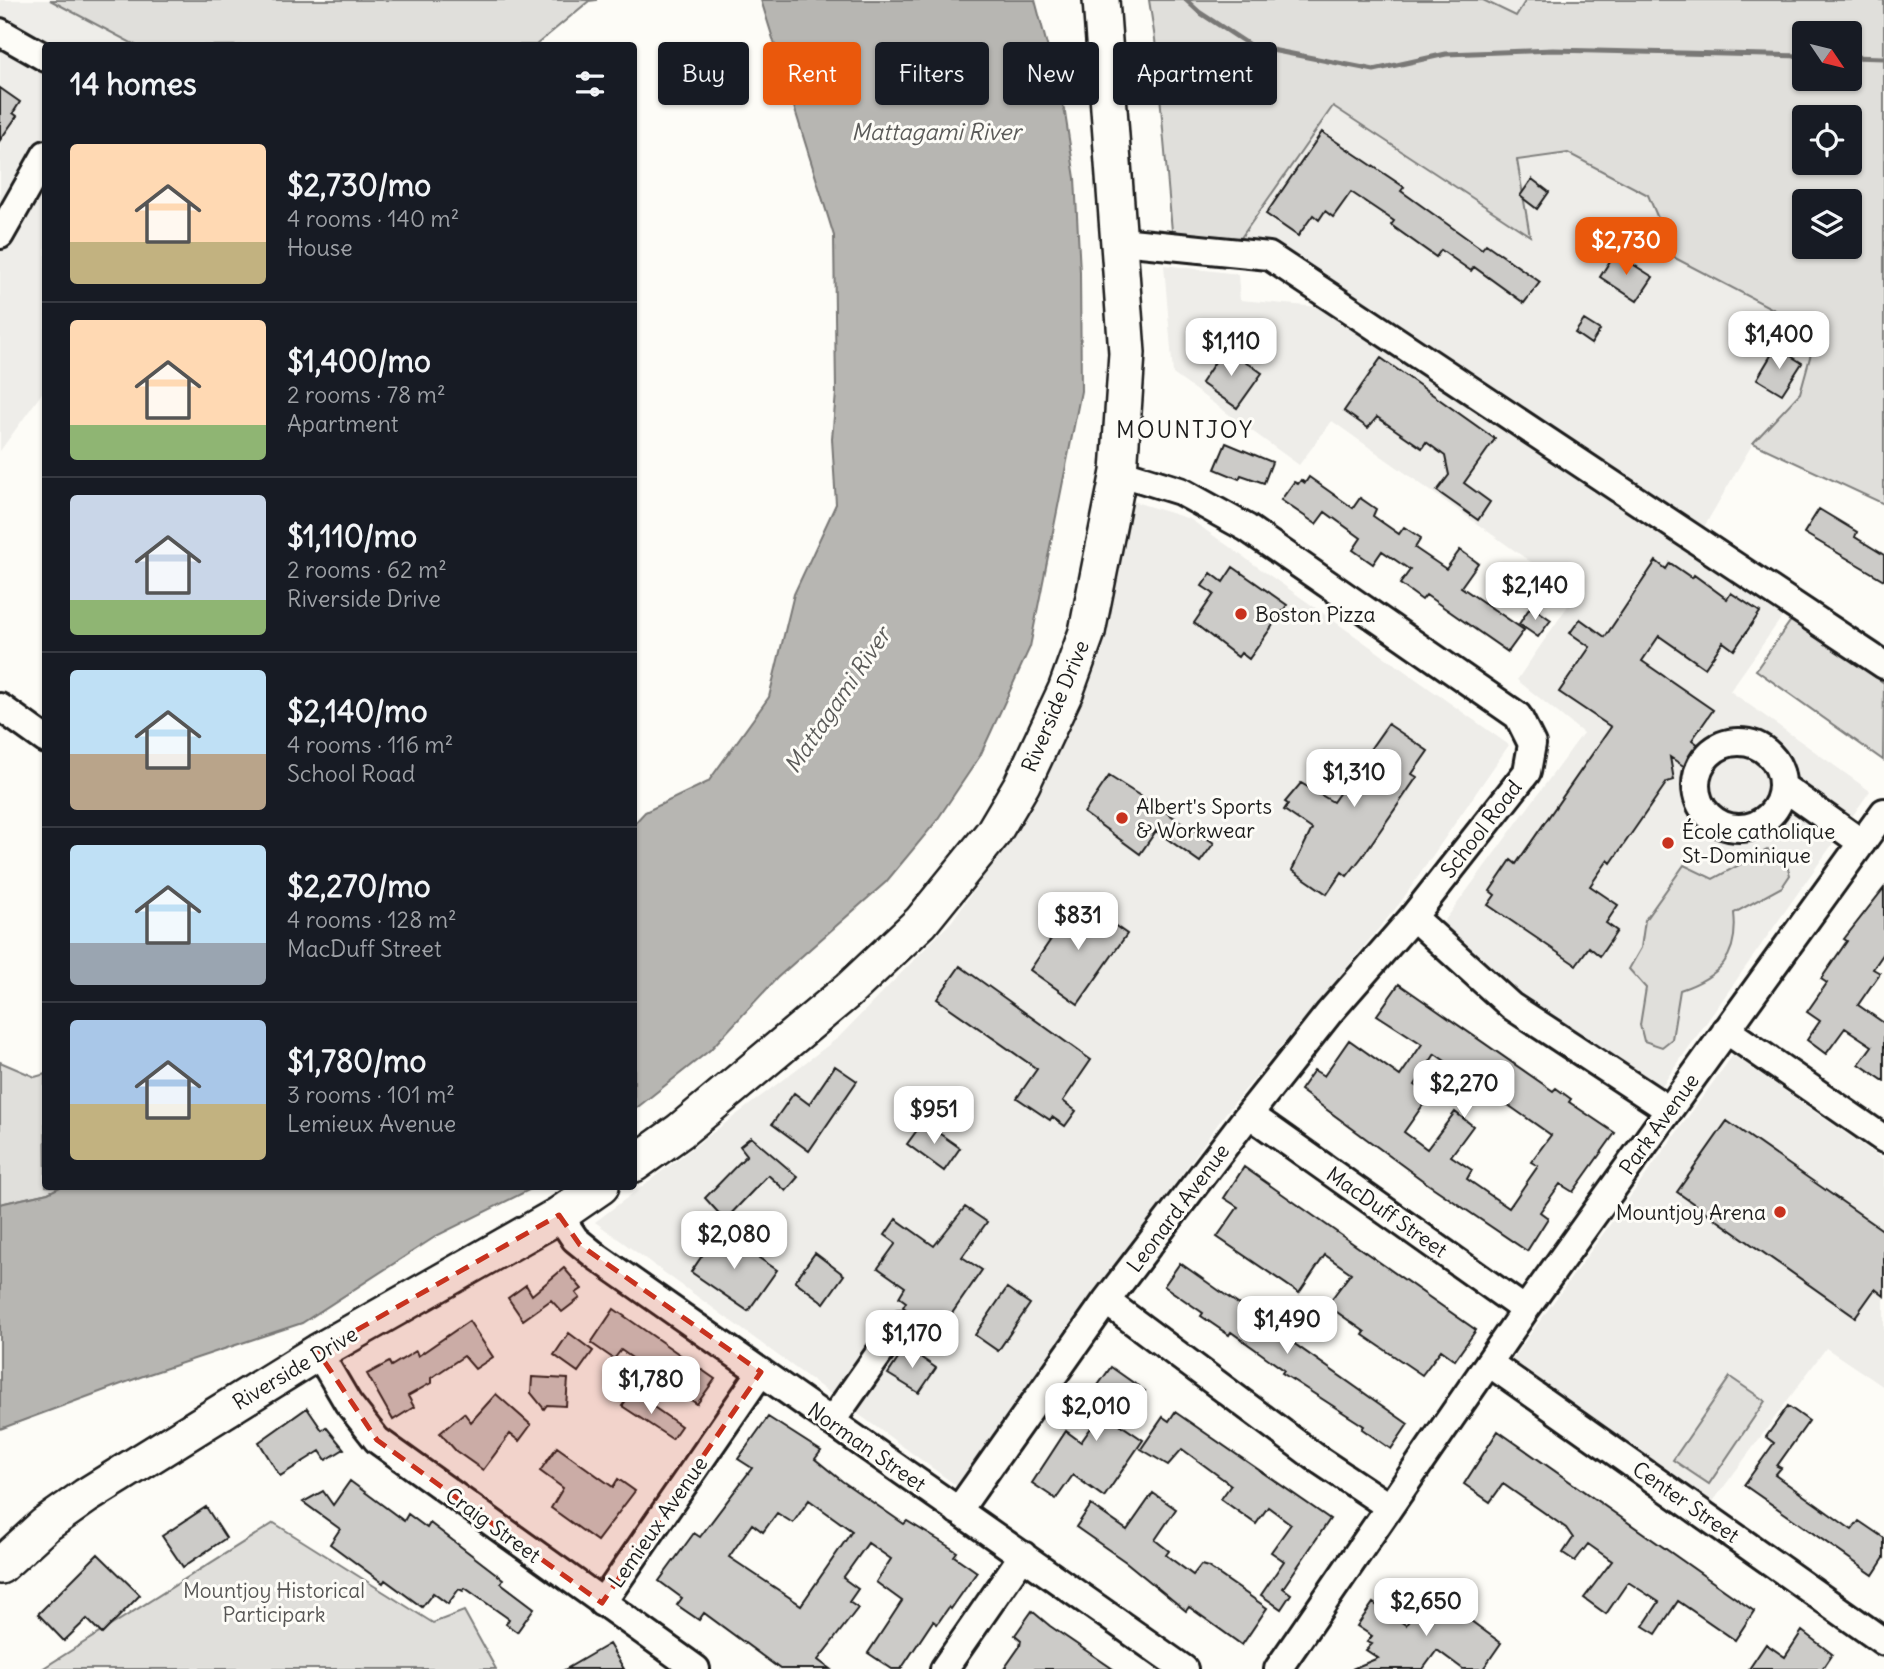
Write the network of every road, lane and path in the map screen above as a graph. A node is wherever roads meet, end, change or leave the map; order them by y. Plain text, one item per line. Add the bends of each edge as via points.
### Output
1 (1101, 0) edge
2 (0, 32) edge
3 (42, 56) edge
4 (42, 161) edge
5 (0, 235) edge
6 (1121, 241) junction
7 (1119, 472) junction
8 (1884, 665) edge
9 (0, 707) edge
10 (42, 737) edge
11 (1782, 786) dead end
12 (1884, 812) edge
13 (1862, 843) junction
14 (1413, 917) junction
15 (1726, 1030) junction
16 (1669, 1110) junction
17 (1249, 1114) junction
18 (1884, 1139) edge
19 (637, 1162) edge
20 (595, 1190) edge
21 (559, 1215) junction
22 (1106, 1301) junction
23 (1525, 1310) junction
24 (900, 1324) dead end
25 (318, 1352) junction
26 (1489, 1363) junction
27 (761, 1373) junction
28 (831, 1422) junction
29 (1388, 1506) junction
30 (958, 1511) junction
31 (1023, 1555) junction
32 (0, 1566) edge
33 (602, 1603) junction
34 (1884, 1642) edge
35 (696, 1669) edge
36 (943, 1669) edge
37 (1184, 1669) edge
38 (1278, 1669) edge

1 - 6 main road, Riverside Drive
2 - 3 street
4 - 5 street
6 - 7 main road, Riverside Drive via 1127,353
6 - 8 street via 1269,256
7 - 14 street, School Road via 1180,491 1247,528 1518,716 1532,744 1527,772
7 - 19 main road, Riverside Drive via 1082,648 1032,762 993,833 922,922 850,989
9 - 10 street
11 - 13 street
12 - 13 street, Park Avenue
13 - 15 street, Park Avenue
14 - 16 street via 1511,1006
14 - 17 street, Leonard Avenue
15 - 16 street, Park Avenue
15 - 18 street
16 - 23 street, Park Avenue
17 - 22 street, Leonard Avenue
17 - 23 street, MacDuff Street
20 - 21 main road, Riverside Drive
21 - 25 main road, Riverside Drive
21 - 27 street, Norman Street via 580,1245
22 - 29 street
22 - 30 street, Leonard Avenue
23 - 26 street, Park Avenue
24 - 28 street
25 - 32 main road, Riverside Drive via 86,1496
25 - 33 street, Craig Street via 377,1440
26 - 29 street, Park Avenue
26 - 34 street, Center Street
27 - 28 street, Norman Street
27 - 33 street, Lemieux Avenue
28 - 30 street, Norman Street
29 - 38 street, Park Avenue
30 - 31 street, Norman Street
31 - 36 street
31 - 37 street, Norman Street
33 - 35 street, Craig Street

